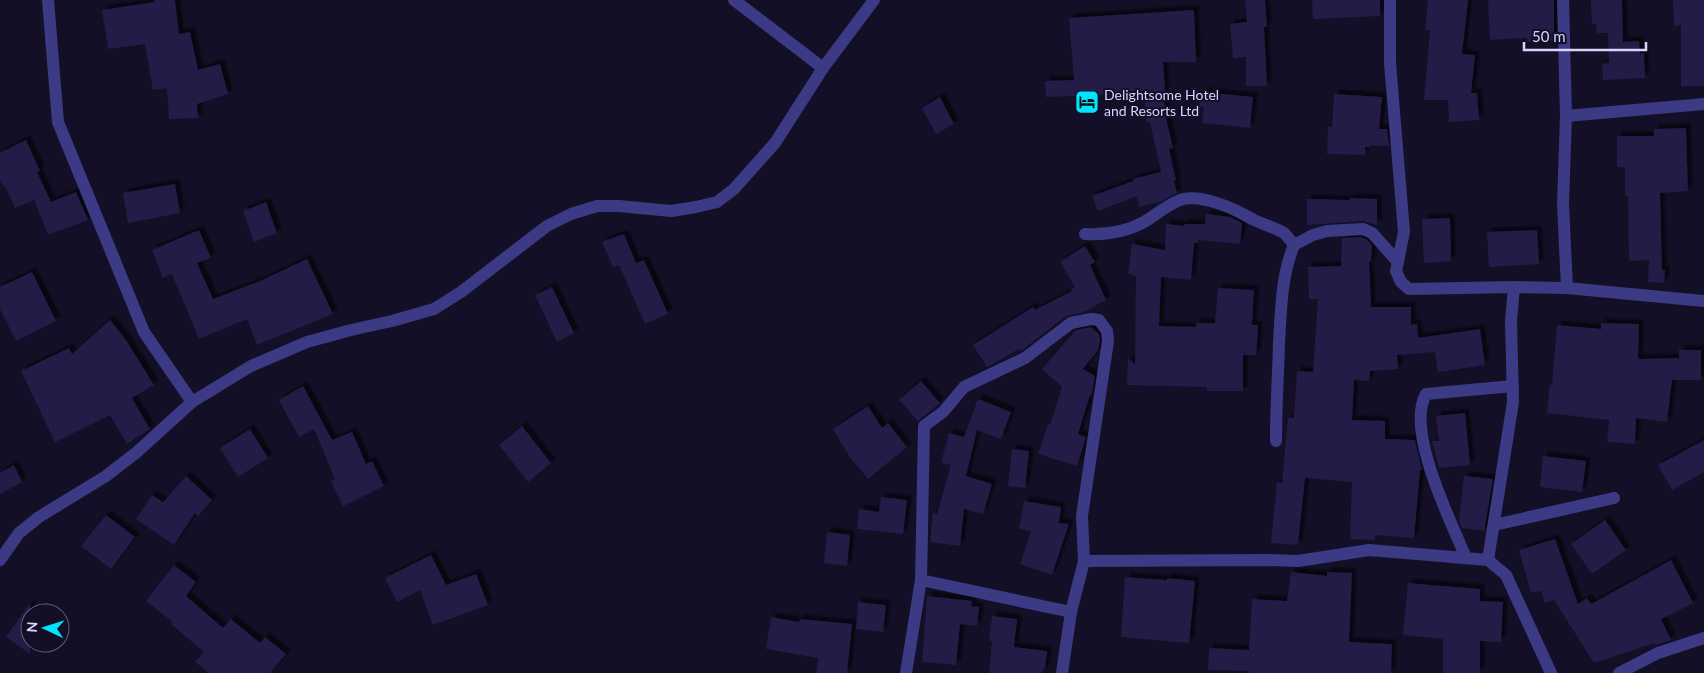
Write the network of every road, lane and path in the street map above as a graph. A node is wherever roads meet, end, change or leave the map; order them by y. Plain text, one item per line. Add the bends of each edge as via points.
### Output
1 (48, 0) edge
2 (734, 0) edge
3 (874, 0) edge
4 (1390, 0) edge
5 (1563, 0) edge
6 (823, 68) junction
7 (1704, 104) edge
8 (1566, 116) junction
9 (1085, 234) dead end
10 (1294, 245) junction
11 (1398, 262) junction
12 (1514, 287) junction
13 (1567, 288) junction
14 (1704, 301) edge
15 (1513, 386) junction
16 (192, 402) junction
17 (1276, 441) dead end
18 (1614, 498) dead end
19 (1494, 525) junction
20 (1466, 558) junction
21 (0, 560) edge
22 (1488, 560) junction
23 (1084, 562) junction
24 (921, 580) junction
25 (1071, 612) junction
26 (1704, 638) edge
27 (906, 673) edge
28 (1062, 673) edge
29 (1551, 673) edge
30 (1619, 673) edge

1 - 16 street via 58,122 144,332
2 - 6 street
3 - 6 street
4 - 11 street via 1390,63 1404,232
5 - 8 street
6 - 16 street via 775,143 734,189 717,202 671,211 597,206 571,214 547,226 434,309 307,342 251,366
7 - 8 street
8 - 13 street via 1563,204
9 - 10 street via 1125,231 1181,200 1194,198 1240,212 1283,233
10 - 11 street via 1327,231 1363,229 1372,233
10 - 17 street via 1283,286
11 - 12 street via 1396,271 1409,289
12 - 13 street
12 - 15 street via 1511,322
13 - 14 street
15 - 19 street
15 - 20 street via 1426,394 1422,401 1427,461
16 - 21 street via 106,476 19,533
18 - 19 street
19 - 22 street
20 - 22 street
20 - 23 street via 1369,550 1298,561
22 - 29 street via 1506,575
23 - 24 street via 1082,516 1108,340 1107,331 1099,320 1091,319 1071,323 1025,358 964,387 943,412 924,426
23 - 25 street
24 - 25 street
24 - 27 street
25 - 28 street
26 - 30 street via 1658,653

